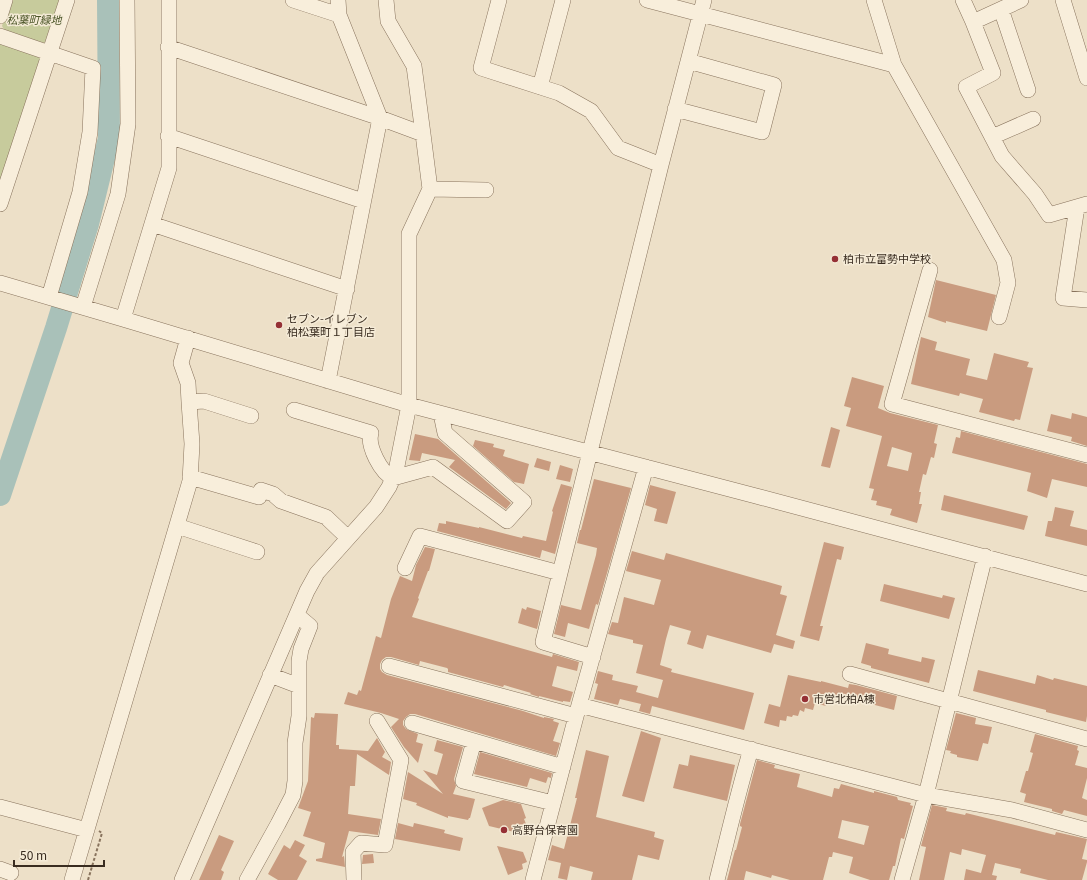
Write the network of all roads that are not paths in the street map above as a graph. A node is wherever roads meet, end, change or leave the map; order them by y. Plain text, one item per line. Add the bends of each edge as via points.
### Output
1 (5, 0) edge
2 (67, 0) edge
3 (127, 0) edge
4 (169, 0) edge
5 (293, 0) edge
6 (386, 0) edge
7 (499, 0) edge
8 (563, 0) edge
9 (647, 0) edge
10 (874, 0) edge
11 (963, 0) edge
12 (1021, 0) edge
13 (1063, 0) edge
14 (338, 7) edge
15 (702, 7) edge
16 (1001, 9) junction
17 (0, 16) edge
18 (973, 22) junction
19 (0, 36) edge
20 (168, 47) junction
21 (50, 53) junction
22 (1084, 60) edge
23 (688, 61) junction
24 (894, 65) junction
25 (1087, 78) edge
26 (540, 87) junction
27 (1028, 90) dead end
28 (675, 109) junction
29 (380, 118) junction
30 (1033, 119) dead end
31 (423, 134) junction
32 (168, 136) junction
33 (992, 137) junction
34 (661, 165) junction
35 (430, 189) junction
36 (486, 190) dead end
37 (363, 201) junction
38 (0, 204) edge
39 (1082, 206) edge
40 (152, 224) junction
41 (930, 270) dead end
42 (0, 283) edge
43 (346, 289) junction
44 (52, 298) junction
45 (1087, 300) edge
46 (80, 306) junction
47 (999, 317) dead end
48 (123, 319) junction
49 (188, 338) junction
50 (328, 381) junction
51 (189, 402) junction
52 (409, 406) junction
53 (294, 410) dead end
54 (441, 414) junction
55 (251, 416) dead end
56 (589, 453) junction
57 (1087, 455) edge
58 (646, 467) junction
59 (190, 477) junction
60 (393, 478) junction
61 (177, 526) junction
62 (348, 538) junction
63 (258, 552) dead end
64 (984, 556) junction
65 (405, 568) dead end
66 (560, 573) junction
67 (1087, 584) edge
68 (297, 615) junction
69 (593, 657) junction
70 (389, 666) dead end
71 (850, 674) dead end
72 (270, 675) junction
73 (300, 686) junction
74 (948, 701) junction
75 (578, 710) junction
76 (378, 721) dead end
77 (412, 723) dead end
78 (1087, 739) edge
79 (474, 741) junction
80 (751, 749) junction
81 (563, 767) junction
82 (926, 795) junction
83 (553, 803) junction
84 (0, 807) edge
85 (87, 830) junction
86 (1087, 830) edge
87 (72, 880) edge
88 (182, 880) edge
89 (247, 880) edge
90 (354, 880) edge
91 (533, 880) edge
92 (717, 880) edge
93 (902, 880) edge

1 - 17 street
2 - 21 street
3 - 46 street via 128,124 118,194
4 - 20 street
5 - 14 street
6 - 31 street via 388,21 414,66
7 - 26 street via 481,68
8 - 26 street
9 - 15 street
10 - 24 street
11 - 18 street
12 - 16 street
13 - 22 street
14 - 29 street
15 - 23 street
15 - 24 street
16 - 18 street
16 - 27 street
18 - 33 street via 993,73 966,87
19 - 21 street
20 - 29 street
20 - 32 street
21 - 38 street
21 - 44 street via 92,68 90,132 80,192
22 - 25 street
23 - 28 street
23 - 28 street via 774,85 762,132
24 - 47 street via 1004,260 1008,283
26 - 34 street via 559,93 591,111 618,148
28 - 34 street
29 - 31 street
29 - 37 street
30 - 33 street
31 - 35 street
32 - 37 street
32 - 40 street via 169,168
33 - 39 street via 1002,156 1036,194 1049,215
34 - 56 street
35 - 36 street
35 - 52 street via 408,234
37 - 43 street
39 - 45 street via 1063,298
40 - 43 street
40 - 48 street
41 - 57 street via 892,404
42 - 44 street
43 - 50 street
44 - 46 street
46 - 48 street
48 - 49 street
49 - 50 street
49 - 51 street via 181,363 188,383
50 - 52 street
51 - 55 street via 204,401
51 - 59 street via 192,444
52 - 54 street
52 - 60 street
53 - 60 street via 371,433 374,455 387,476
54 - 56 street
54 - 60 street via 445,433 524,502 507,521 433,466
56 - 58 street
56 - 66 street
58 - 64 street
58 - 69 street
59 - 61 street
59 - 62 street via 259,496 261,490 273,494 281,501 326,517
60 - 62 street via 376,507
61 - 63 street
61 - 85 street
62 - 68 street via 317,573
64 - 67 street
64 - 74 street
65 - 66 street via 420,536
66 - 69 street via 543,642
68 - 72 street
68 - 73 street via 310,626 299,661
69 - 75 street
70 - 75 street
71 - 74 street
72 - 73 street
72 - 88 street
73 - 89 street via 292,795
74 - 78 street
74 - 82 street
75 - 80 street
75 - 81 street
76 - 90 street via 401,760 385,845 361,843 353,852
77 - 79 street
79 - 81 street
79 - 83 street via 463,781
80 - 82 street
80 - 92 street
81 - 83 street
82 - 86 street via 1012,810
82 - 93 street
83 - 91 street
84 - 85 street
85 - 87 street

